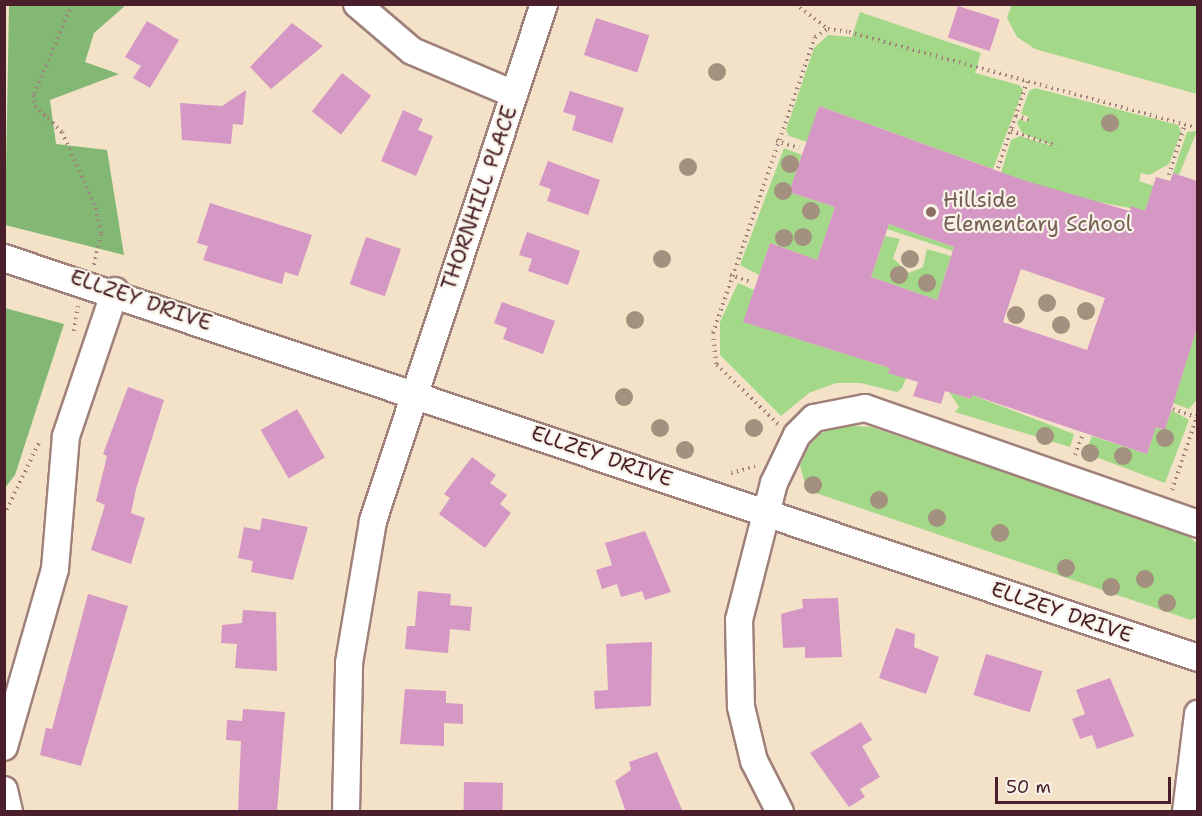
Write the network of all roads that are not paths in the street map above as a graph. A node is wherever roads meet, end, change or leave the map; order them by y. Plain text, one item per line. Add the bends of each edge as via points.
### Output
1 (357, 4) edge
2 (544, 4) edge
3 (514, 94) junction
4 (4, 258) edge
5 (115, 291) junction
6 (413, 392) junction
7 (766, 511) junction
8 (1197, 524) edge
9 (1197, 658) edge
10 (1197, 714) edge
11 (4, 747) edge
12 (4, 790) edge
13 (9, 812) edge
14 (346, 812) edge
15 (780, 812) edge
16 (1186, 812) edge

1 - 3 street via 412,51
2 - 3 street, THORNHILL PLACE
3 - 6 street, THORNHILL PLACE
4 - 5 street, ELLZEY DRIVE
5 - 6 street, ELLZEY DRIVE
5 - 11 street via 66,436 55,569
6 - 7 street, ELLZEY DRIVE
6 - 14 street, THORNHILL PLACE via 360,584 347,695
7 - 8 street via 782,464 806,423 848,407 865,408
7 - 9 street, ELLZEY DRIVE
7 - 15 street via 744,585 737,648 741,707 754,761
10 - 16 street
12 - 13 street

